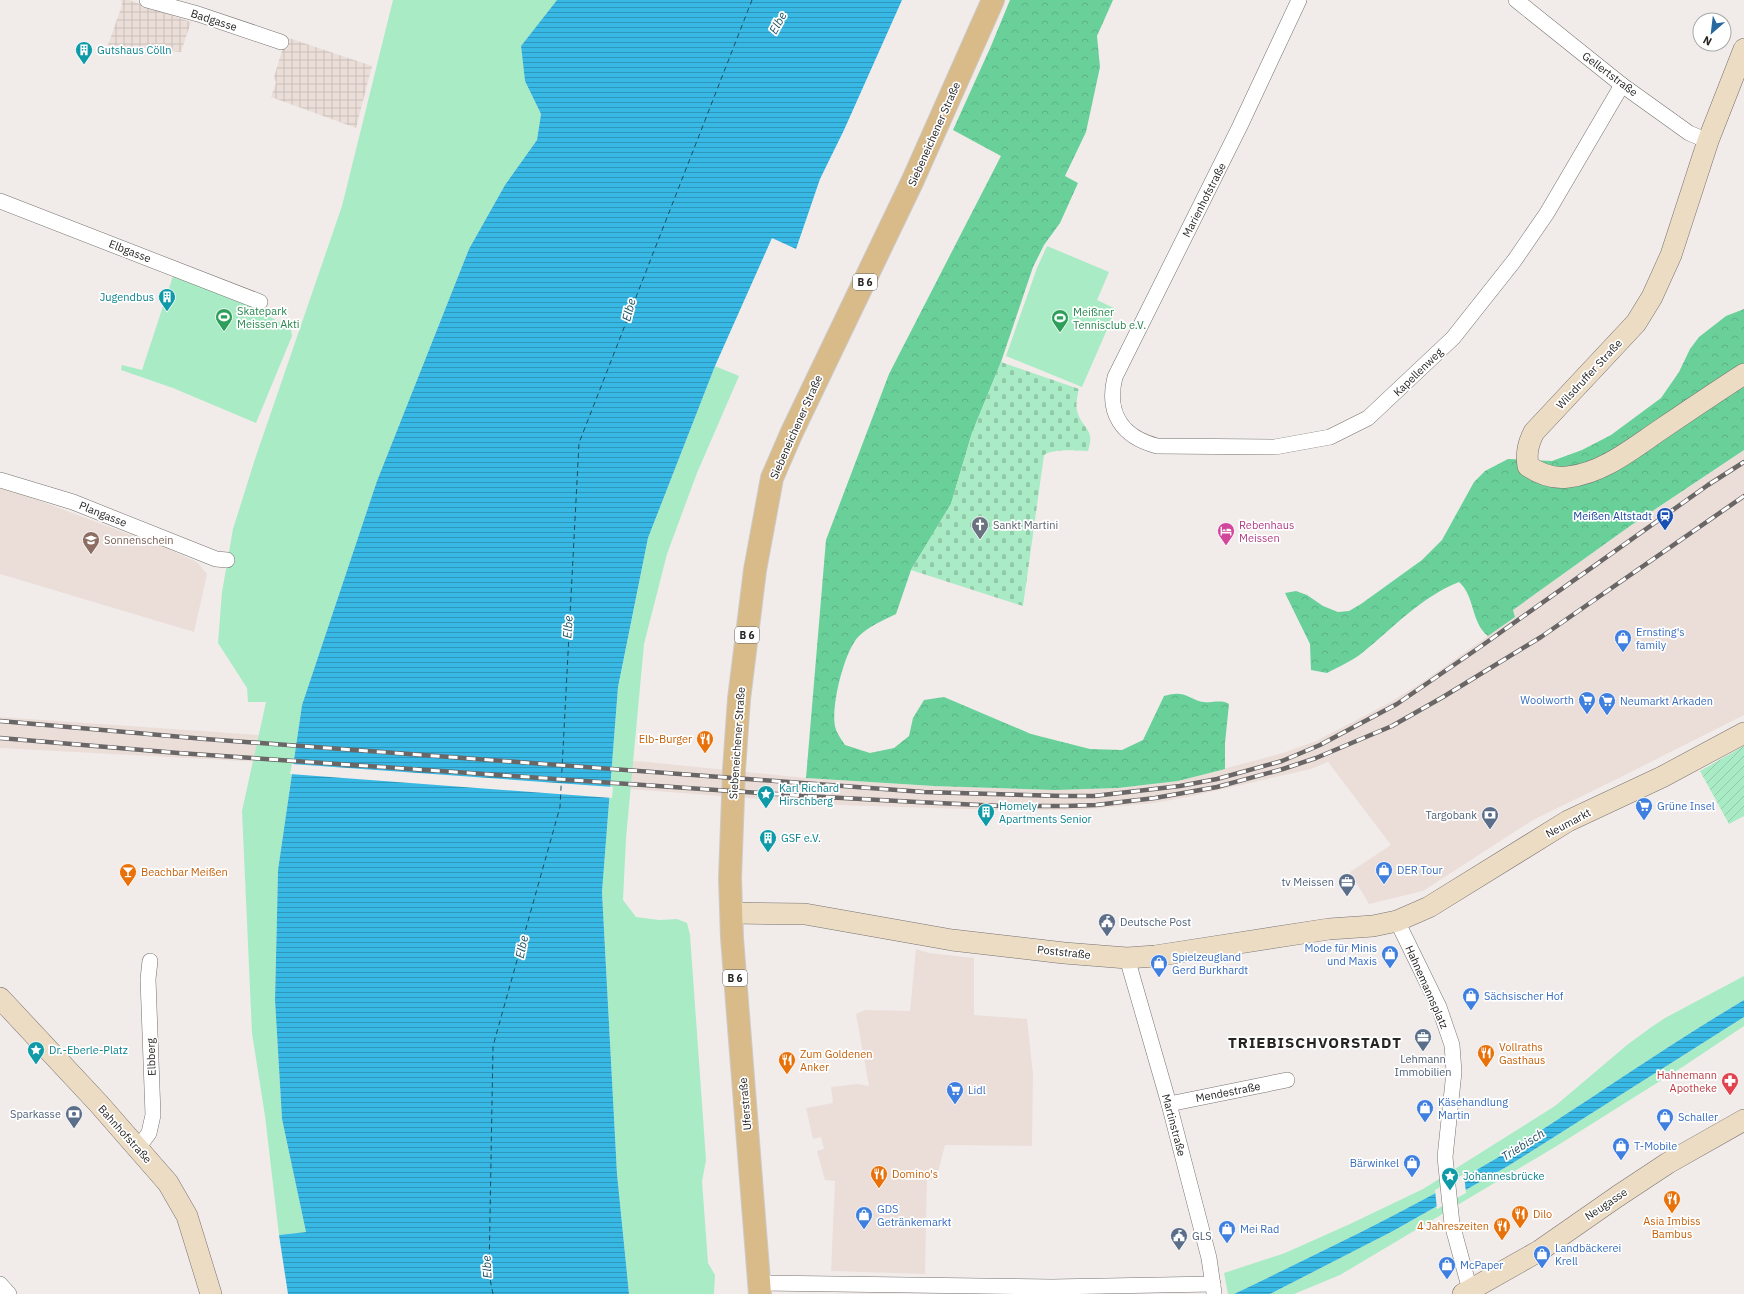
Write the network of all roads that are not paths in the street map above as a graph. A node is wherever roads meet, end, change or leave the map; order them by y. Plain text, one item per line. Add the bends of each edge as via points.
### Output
1 (147, 0) edge
2 (993, 0) edge
3 (1299, 0) edge
4 (1516, 0) edge
5 (282, 42) dead end
6 (1744, 49) edge
7 (1622, 85) junction
8 (1708, 141) junction
9 (0, 201) edge
10 (260, 302) dead end
11 (1744, 374) edge
12 (1112, 400) joint
13 (0, 480) edge
14 (227, 560) dead end
15 (1744, 733) edge
16 (731, 913) junction
17 (1397, 921) junction
18 (1127, 958) junction
19 (150, 961) dead end
20 (0, 998) edge
21 (1287, 1080) dead end
22 (1169, 1104) junction
23 (1744, 1120) edge
24 (138, 1148) junction
25 (0, 1284) edge
26 (760, 1288) edge
27 (1214, 1289) edge
28 (1468, 1293) edge
29 (9, 1294) edge
30 (211, 1294) edge

1 - 5 street, Badgasse
2 - 16 main road, Siebeneichener Straße / B 6 via 913,180 772,478 755,570 739,699 734,770
3 - 12 street, Marienhofstraße via 1240,126 1115,377
4 - 7 street, Gellertstraße
6 - 8 main road, Wilsdruffer Straße
7 - 8 street, Gellertstraße via 1689,134
7 - 12 street, Kapellenweg via 1547,213 1514,261 1453,338 1368,418 1330,437 1275,447 1157,446 1145,443 1124,429
8 - 11 main road, Wilsdruffer Straße via 1671,254 1652,297 1636,323 1534,432 1527,450 1528,466 1538,473 1559,478 1607,465
9 - 10 street, Elbgasse
13 - 14 street, Plangasse via 73,502 216,560
15 - 17 main road, Neumarkt via 1662,777 1568,821 1429,906
16 - 18 main road, Poststraße via 806,914 952,940
16 - 26 main road, Uferstraße / B 6
17 - 18 main road, Poststraße
17 - 28 street, Hahnemannsplatz via 1439,1007 1452,1045 1454,1072 1445,1156 1452,1224
18 - 22 street, Martinstraße
19 - 24 street, Elbberg via 148,979 153,1115 149,1133
20 - 24 main road, Bahnhofstraße
21 - 22 street, Mendestraße
22 - 27 street, Martinstraße via 1209,1258
23 - 28 main road, Neugasse via 1668,1163 1539,1251
24 - 30 main road, Bahnhofstraße via 168,1182 187,1216
25 - 29 street
26 - 27 street via 898,1285

